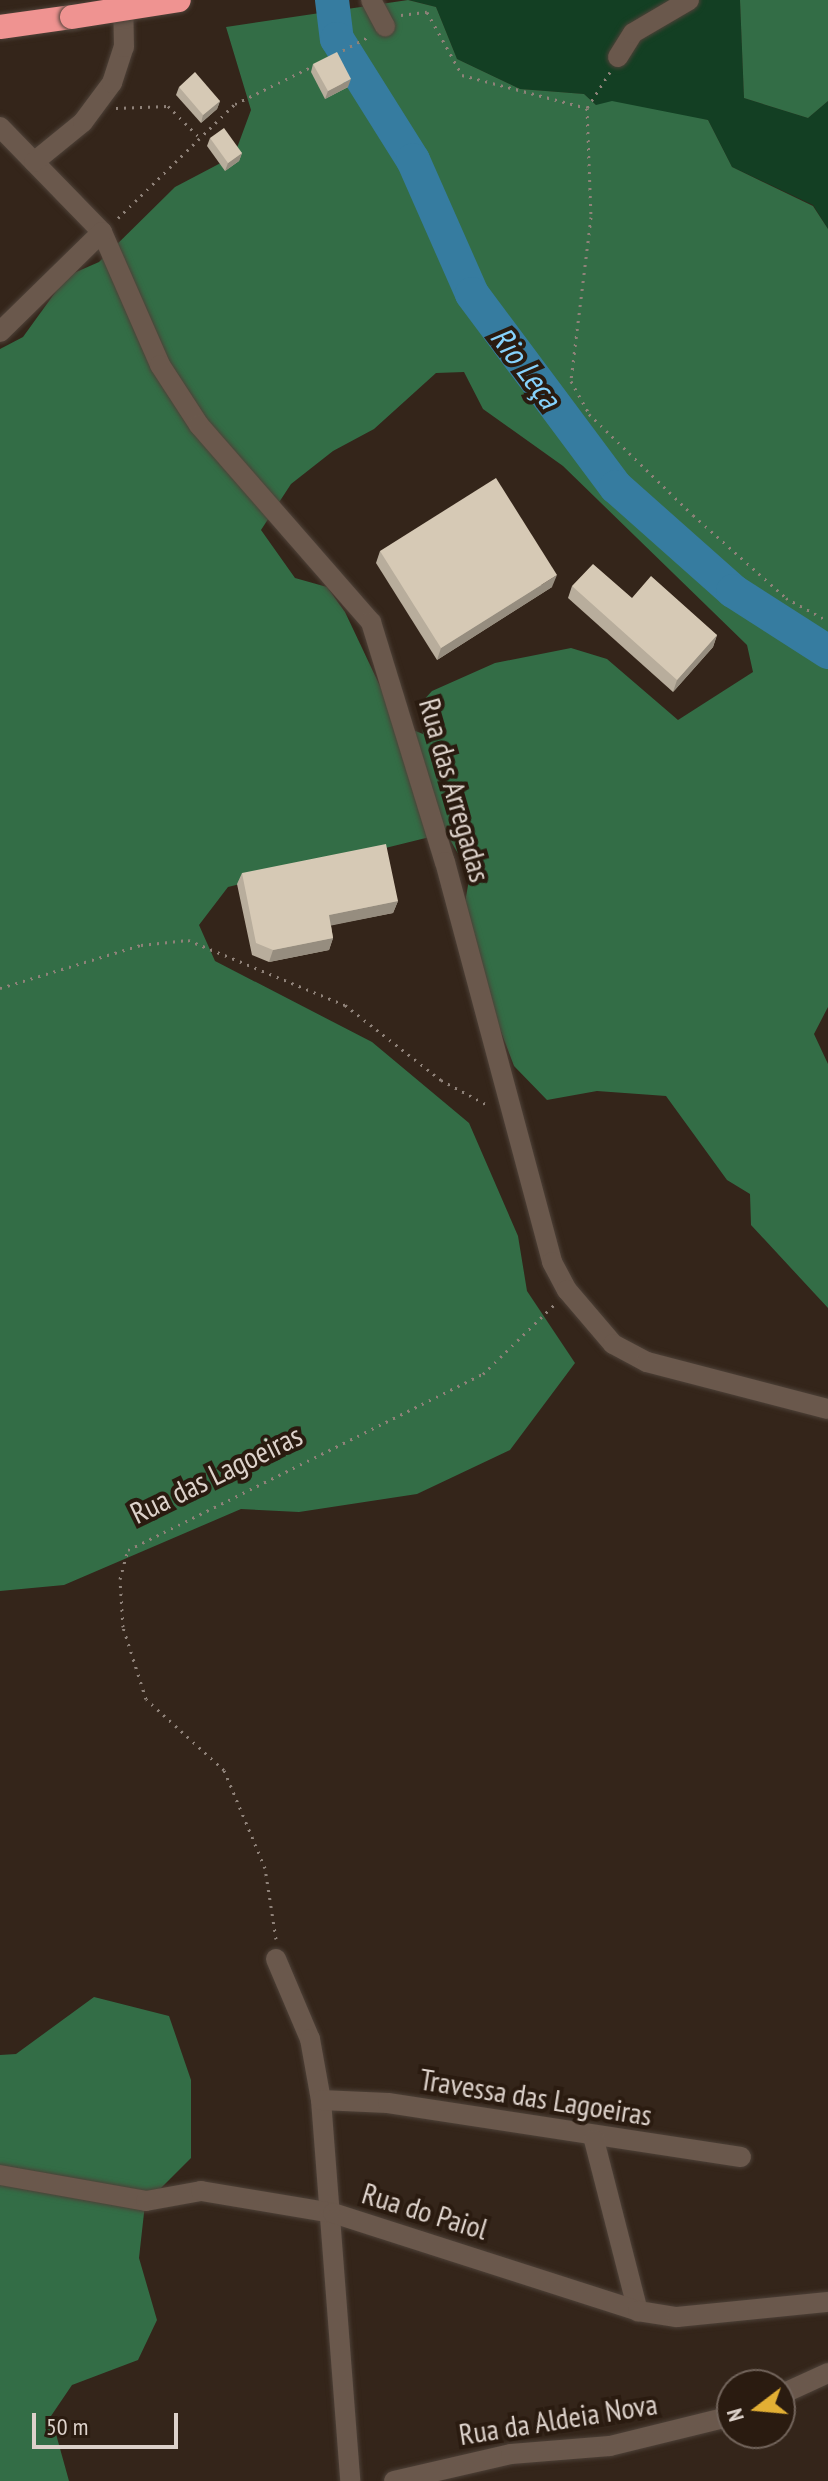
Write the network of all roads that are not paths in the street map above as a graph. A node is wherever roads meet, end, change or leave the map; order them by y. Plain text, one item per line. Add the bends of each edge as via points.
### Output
1 (123, 0) edge
2 (179, 0) edge
3 (371, 0) edge
4 (689, 0) edge
5 (385, 26) road end
6 (0, 27) edge
7 (618, 57) road end
8 (0, 127) edge
9 (34, 162) junction
10 (102, 232) junction
11 (0, 332) edge
12 (828, 1409) edge
13 (276, 1959) road end
14 (321, 2100) junction
15 (594, 2140) junction
16 (741, 2157) dead end
17 (0, 2175) edge
18 (333, 2213) junction
19 (828, 2302) edge
20 (638, 2311) junction
21 (828, 2373) edge
22 (796, 2388) edge
23 (716, 2420) edge
24 (350, 2481) edge
25 (394, 2481) edge

1 - 9 street via 124,47 98,102
2 - 6 highway, bridge
3 - 5 street
4 - 7 street via 633,33
8 - 9 street, Rua das Arregadas
9 - 10 street, Rua das Arregadas
10 - 11 street
10 - 12 street, Rua das Arregadas via 160,365 199,425 371,622 509,1107 567,1290 613,1344 647,1362
13 - 14 street via 310,2039
14 - 15 street, Travessa das Lagoeiras via 388,2103
14 - 18 street
15 - 16 street, Travessa das Lagoeiras
15 - 20 street
17 - 18 street, Rua do Paiol via 146,2201 201,2191
18 - 20 street, Rua do Paiol
18 - 24 street
19 - 20 street, Rua do Paiol via 677,2317
21 - 22 street
23 - 25 street, Rua da Aldeia Nova via 610,2446 511,2454

